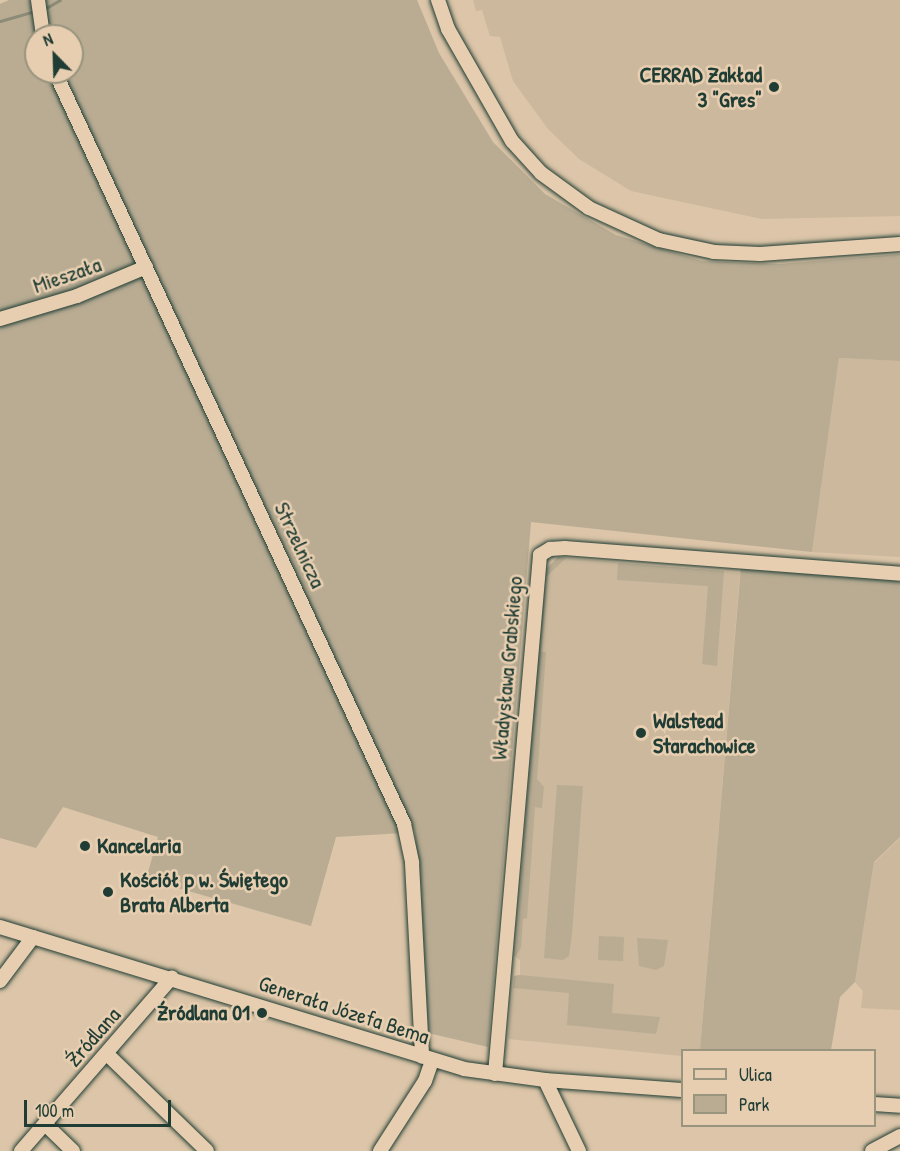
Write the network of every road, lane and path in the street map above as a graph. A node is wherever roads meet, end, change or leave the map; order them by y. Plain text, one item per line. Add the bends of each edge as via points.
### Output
1 (38, 0) edge
2 (438, 0) edge
3 (42, 24) edge
4 (61, 84) edge
5 (900, 244) edge
6 (146, 267) junction
7 (0, 319) edge
8 (900, 574) edge
9 (0, 927) edge
10 (33, 937) junction
11 (172, 977) junction
12 (0, 981) edge
13 (107, 1053) junction
14 (427, 1059) junction
15 (495, 1074) junction
16 (545, 1080) junction
17 (681, 1090) edge
18 (876, 1104) edge
19 (900, 1106) edge
20 (45, 1124) junction
21 (900, 1136) edge
22 (21, 1151) edge
23 (73, 1151) edge
24 (207, 1151) edge
25 (380, 1151) edge
26 (579, 1151) edge
27 (872, 1151) edge

1 - 3 street
2 - 5 street via 448,29 512,141 565,192 610,219 659,240 722,252 779,253
4 - 6 street, Strzelnicza
6 - 7 street, Mieszała via 77,297
6 - 14 street, Strzelnicza via 404,824 412,863
8 - 15 street, Władysława Grabskiego via 565,548 550,549 540,555
9 - 10 street, Generała Józefa Bema
10 - 11 street, Generała Józefa Bema
10 - 12 street
11 - 13 street, Źródlana
11 - 14 street, Generała Józefa Bema
13 - 20 street, Źródlana
13 - 24 street
14 - 15 street, Generała Józefa Bema
14 - 25 street, Strzelnicza via 425,1081
15 - 16 street, Generała Józefa Bema
16 - 17 street, Generała Józefa Bema
16 - 26 street
18 - 19 street
20 - 22 street, Źródlana
20 - 23 street
21 - 27 street

